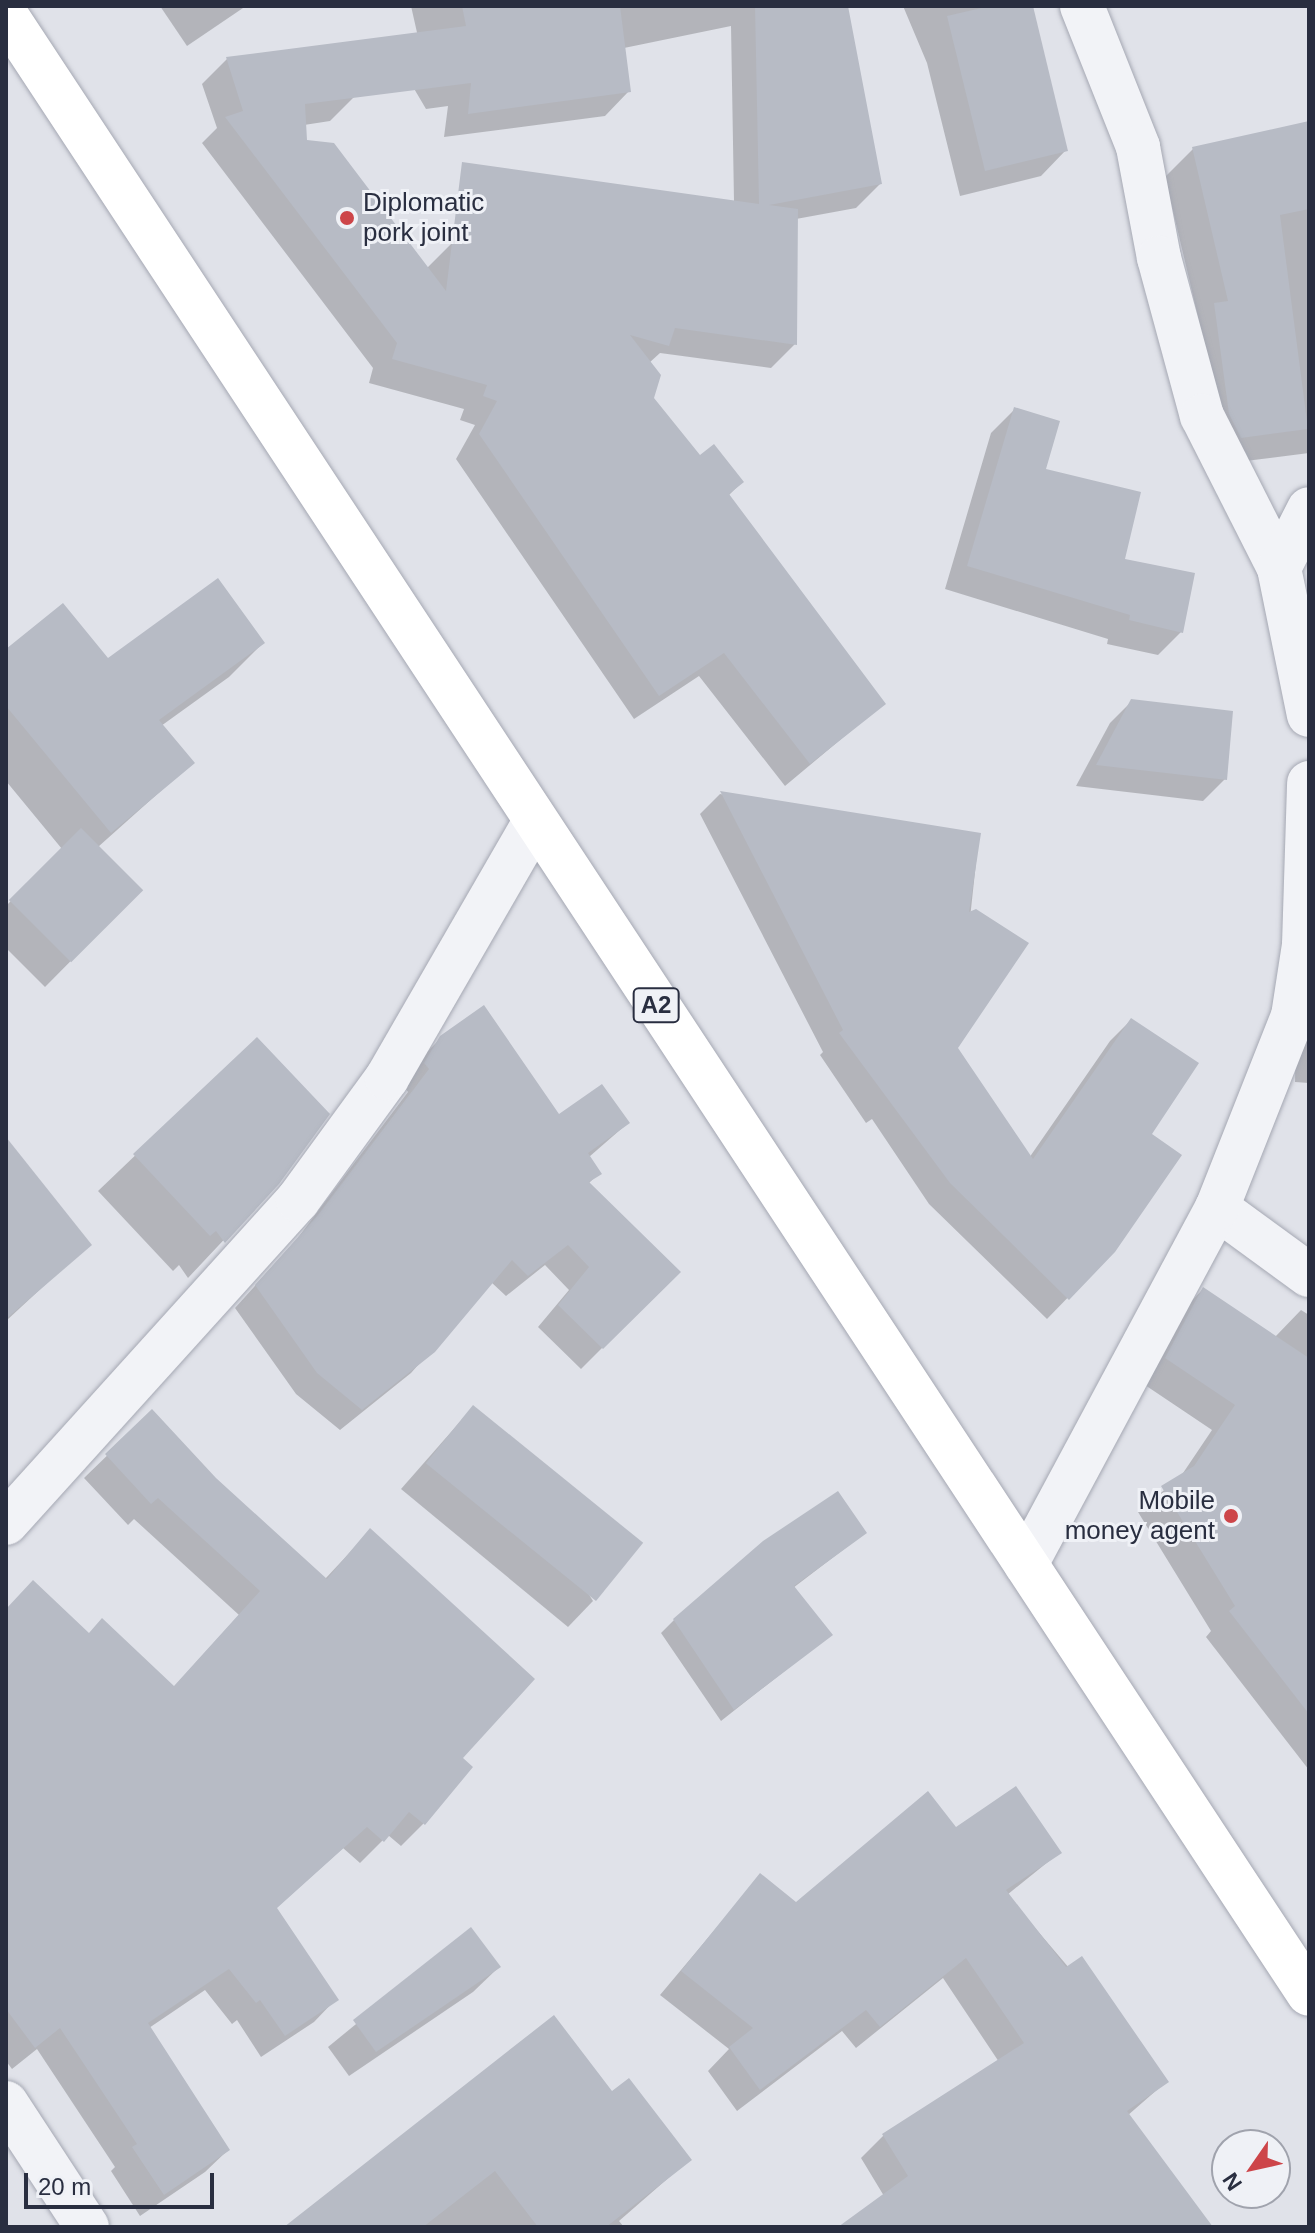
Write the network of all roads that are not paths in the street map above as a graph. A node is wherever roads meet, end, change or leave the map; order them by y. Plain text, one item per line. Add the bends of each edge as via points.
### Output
1 (1082, 6) edge
2 (6, 15) edge
3 (1309, 509) edge
4 (1279, 568) junction
5 (1309, 715) edge
6 (1309, 783) edge
7 (535, 822) junction
8 (1217, 1208) junction
9 (1309, 1275) edge
10 (6, 1523) edge
11 (1026, 1564) junction
12 (1309, 1994) edge
13 (6, 2103) edge
14 (87, 2227) edge

1 - 4 street via 1138,147 1159,258 1202,416
2 - 7 highway, A2
3 - 4 street
4 - 5 street
6 - 8 street via 1304,945 1293,1016
7 - 10 street via 387,1078 298,1200
7 - 11 highway, A2
8 - 9 street
8 - 11 street
11 - 12 highway, A2
13 - 14 street

